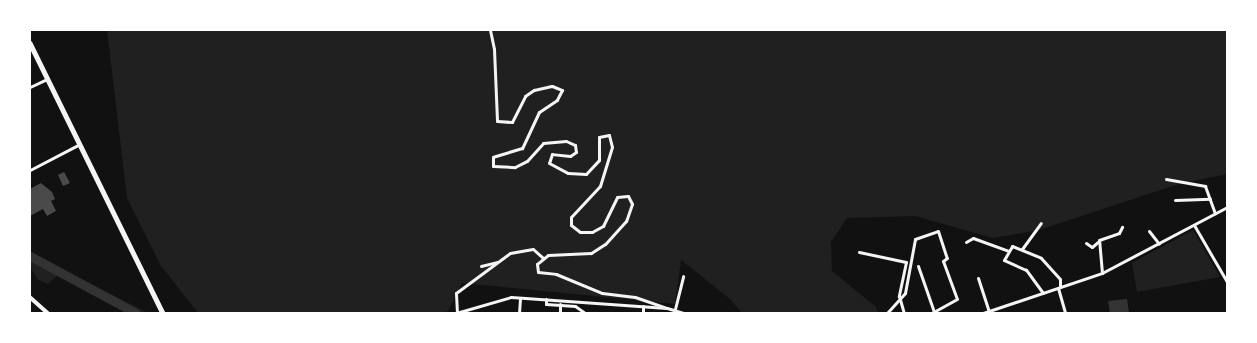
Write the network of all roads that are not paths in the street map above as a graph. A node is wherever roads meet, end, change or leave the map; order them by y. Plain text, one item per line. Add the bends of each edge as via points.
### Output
1 (490, 30) edge
2 (30, 43) edge
3 (47, 79) junction
4 (30, 87) edge
5 (80, 144) junction
6 (30, 170) edge
7 (1166, 179) dead end
8 (1175, 200) dead end
9 (1210, 200) junction
10 (1227, 207) edge
11 (1216, 213) junction
12 (1041, 223) dead end
13 (1194, 225) junction
14 (1122, 227) dead end
15 (1149, 231) dead end
16 (1098, 241) junction
17 (966, 242) dead end
18 (1086, 242) dead end
19 (1158, 244) junction
20 (1022, 249) junction
21 (1008, 251) junction
22 (859, 252) dead end
23 (543, 258) junction
24 (499, 262) junction
25 (480, 266) dead end
26 (918, 266) dead end
27 (1102, 273) junction
28 (683, 276) dead end
29 (978, 278) dead end
30 (1227, 282) edge
31 (1059, 287) junction
32 (1043, 293) junction
33 (30, 298) edge
34 (520, 298) junction
35 (546, 299) junction
36 (900, 299) junction
37 (560, 304) junction
38 (643, 306) junction
39 (667, 308) junction
40 (675, 311) edge
41 (989, 311) junction
42 (933, 312) edge
43 (48, 313) edge
44 (163, 313) edge
45 (457, 313) edge
46 (519, 313) edge
47 (560, 313) edge
48 (585, 313) edge
49 (643, 313) edge
50 (683, 313) edge
51 (887, 313) edge
52 (904, 313) edge
53 (983, 313) edge
54 (1065, 313) edge

1 - 23 street via 494,49 497,121 504,124 512,122 525,96 534,90 552,86 562,90 557,100 539,112 522,148 494,157 493,166 515,167 527,161 543,143 566,141 575,146 576,152 570,156 552,154 549,163 568,173 586,174 599,160 599,137 609,135 612,147 600,186 571,217 571,225 580,232 592,232 604,226 617,197 628,196 632,204 631,213 620,229 597,250
2 - 3 main road
3 - 4 street
3 - 5 main road
5 - 6 street
5 - 44 main road
7 - 9 street via 1204,186
8 - 9 street
9 - 11 street
10 - 11 street
11 - 13 street
12 - 20 street
13 - 19 street
13 - 30 street
14 - 16 street via 1119,233
15 - 19 street
16 - 18 street via 1092,247
16 - 27 street
17 - 21 street via 973,238
19 - 27 street
20 - 21 street via 1014,245
20 - 31 street via 1041,258 1060,279
21 - 32 street via 1004,260 1026,270
22 - 36 street via 906,262
23 - 24 street via 536,250 523,249
23 - 39 street via 536,266 540,274 556,274 602,293 635,297
24 - 25 street
24 - 45 street via 456,293
26 - 42 street
27 - 31 street
28 - 40 street
29 - 41 street
31 - 32 street
31 - 54 street
32 - 41 street
33 - 43 street
34 - 35 street
34 - 45 street via 500,298
34 - 46 street
35 - 37 street via 546,304
35 - 38 street
36 - 42 street via 905,293 914,241 938,231 947,258 943,261 957,299
36 - 51 street
36 - 52 street
37 - 47 street
37 - 48 street via 575,306
38 - 39 street
38 - 49 street
39 - 40 street
40 - 50 street
41 - 53 street

